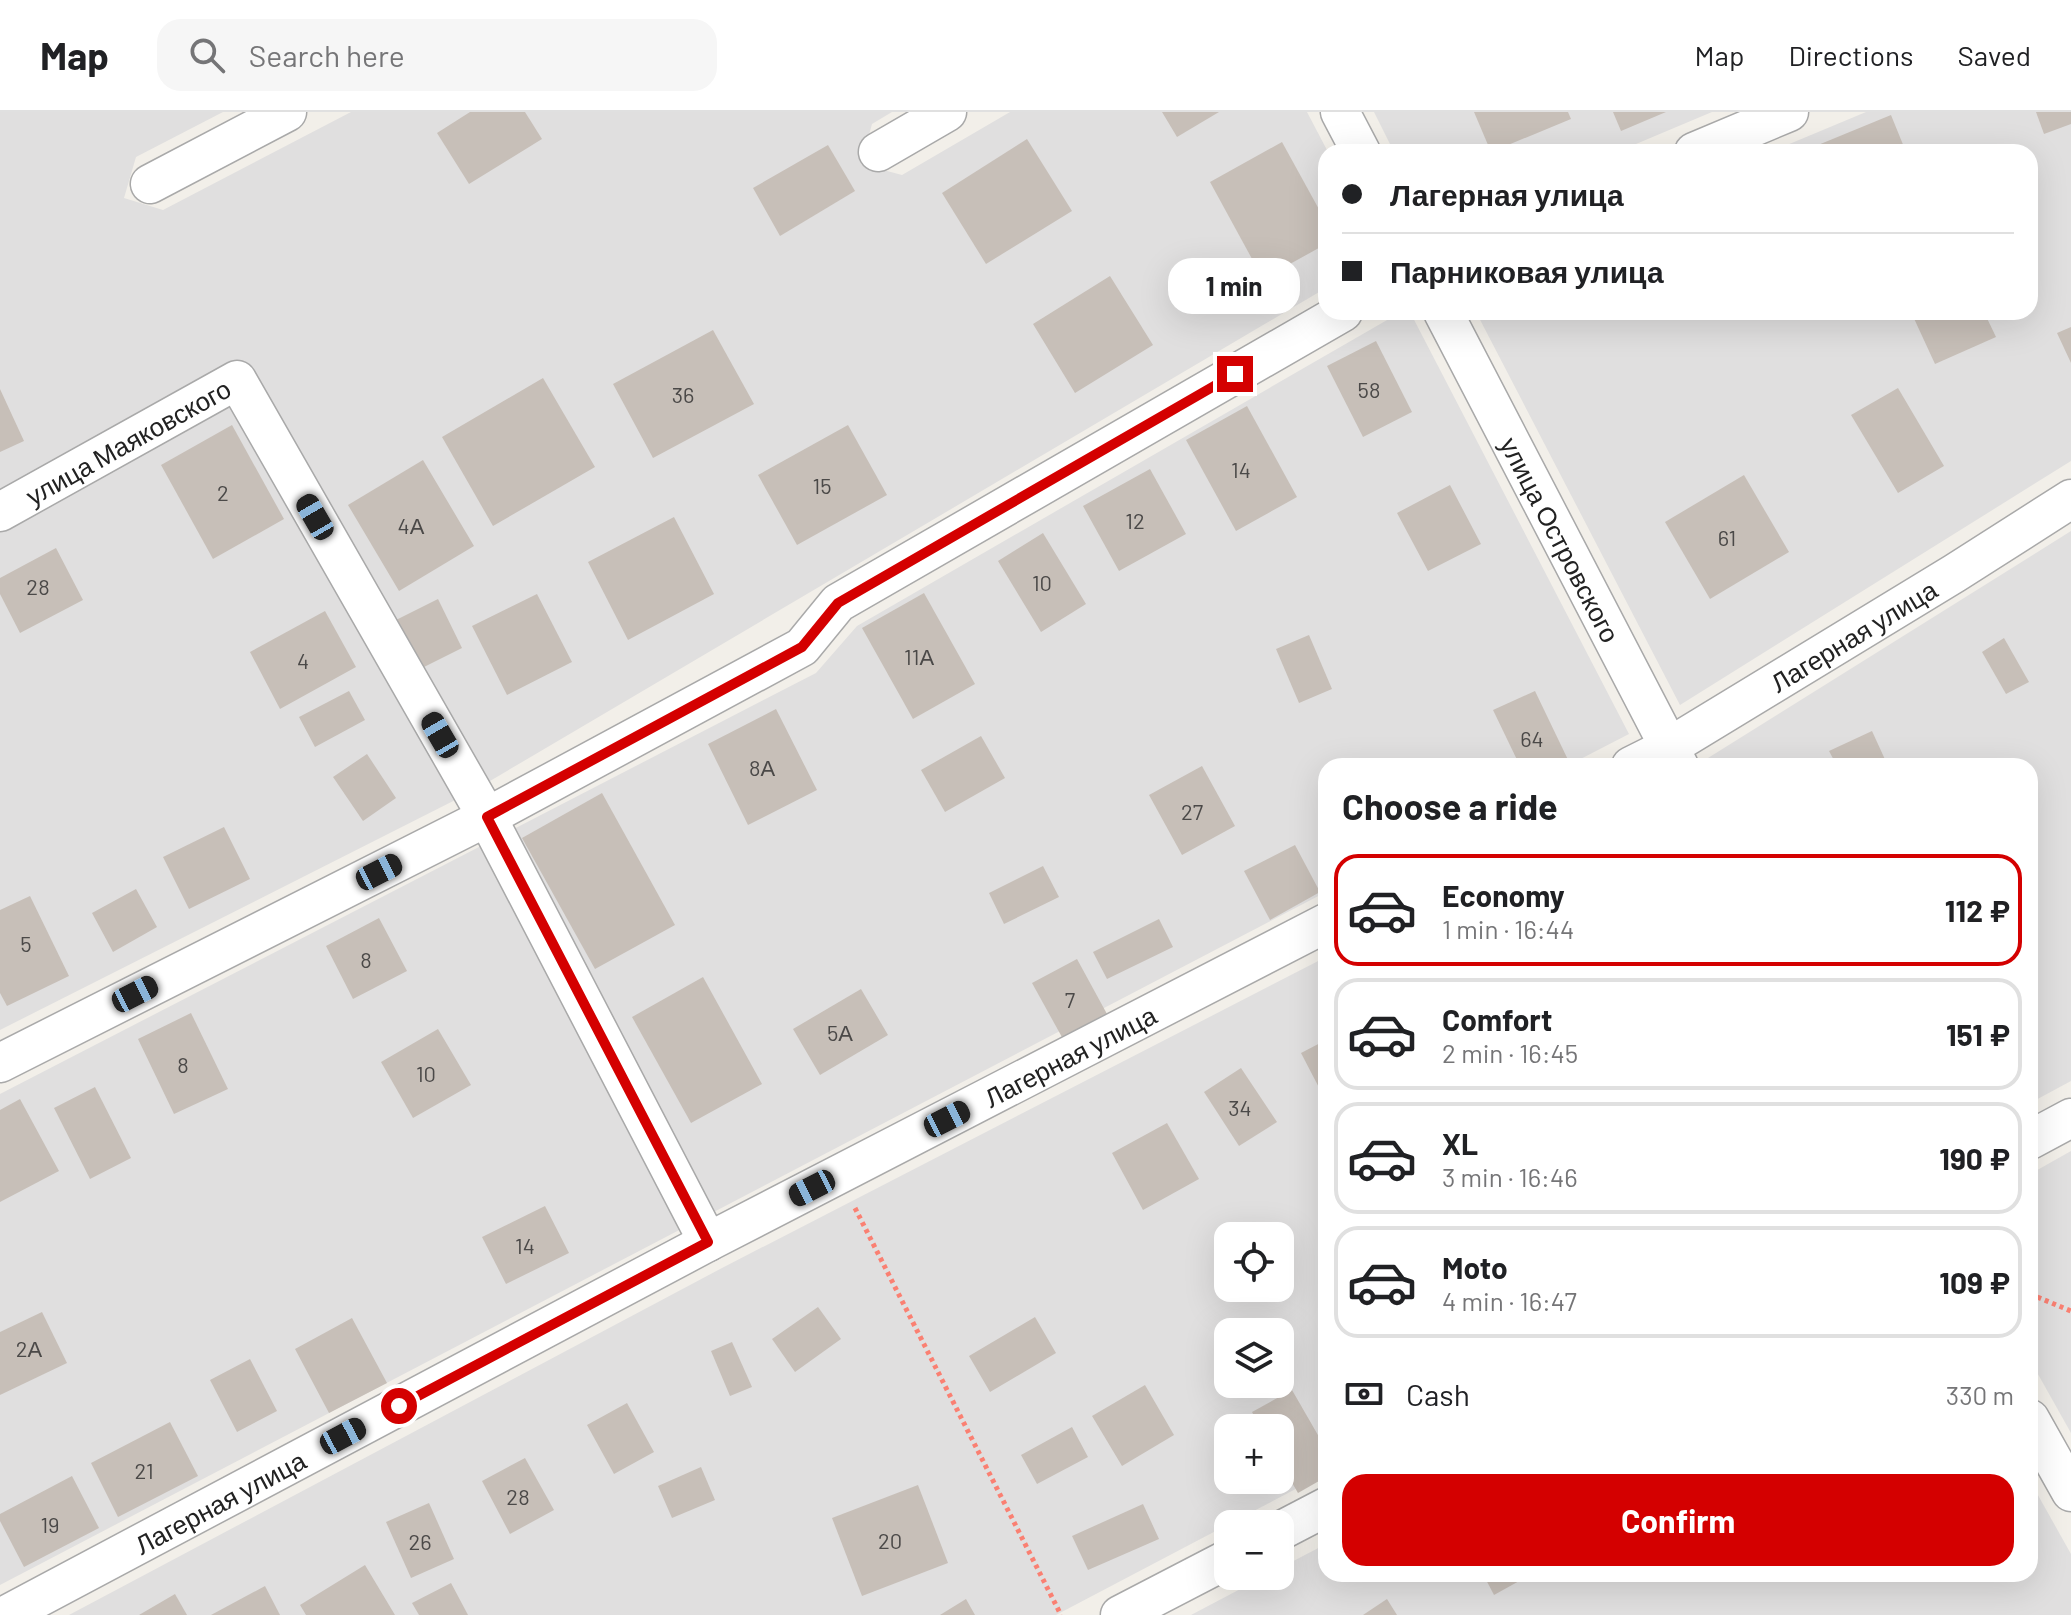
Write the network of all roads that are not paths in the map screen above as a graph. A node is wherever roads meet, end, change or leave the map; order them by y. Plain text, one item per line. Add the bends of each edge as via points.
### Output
1 (287, 112) edge
2 (947, 112) edge
3 (1340, 112) edge
4 (1789, 112) edge
5 (1357, 144) edge
6 (1713, 144) edge
7 (878, 152) dead end
8 (150, 184) dead end
9 (1329, 320) edge
10 (1447, 320) edge
11 (2071, 499) edge
12 (0, 512) edge
13 (1674, 756) edge
14 (487, 817) junction
15 (1318, 927) edge
16 (0, 1063) edge
17 (2071, 1118) edge
18 (2038, 1136) edge
19 (708, 1242) junction
20 (2038, 1433) edge
21 (2071, 1492) edge
22 (1318, 1511) edge
23 (1294, 1524) edge
24 (1214, 1566) edge
25 (6, 1615) edge
26 (1120, 1615) edge

1 - 8 street
2 - 7 street
3 - 5 street
4 - 6 street
9 - 14 street via 838,603 802,647
10 - 13 street, улица Островского
11 - 13 street, Лагерная улица
12 - 14 street, улица Маяковского via 237,380
14 - 16 street
14 - 19 street, улица Маяковского
15 - 19 street, Лагерная улица
17 - 18 street
19 - 25 street, Лагерная улица
20 - 21 street
22 - 23 street
24 - 26 street

